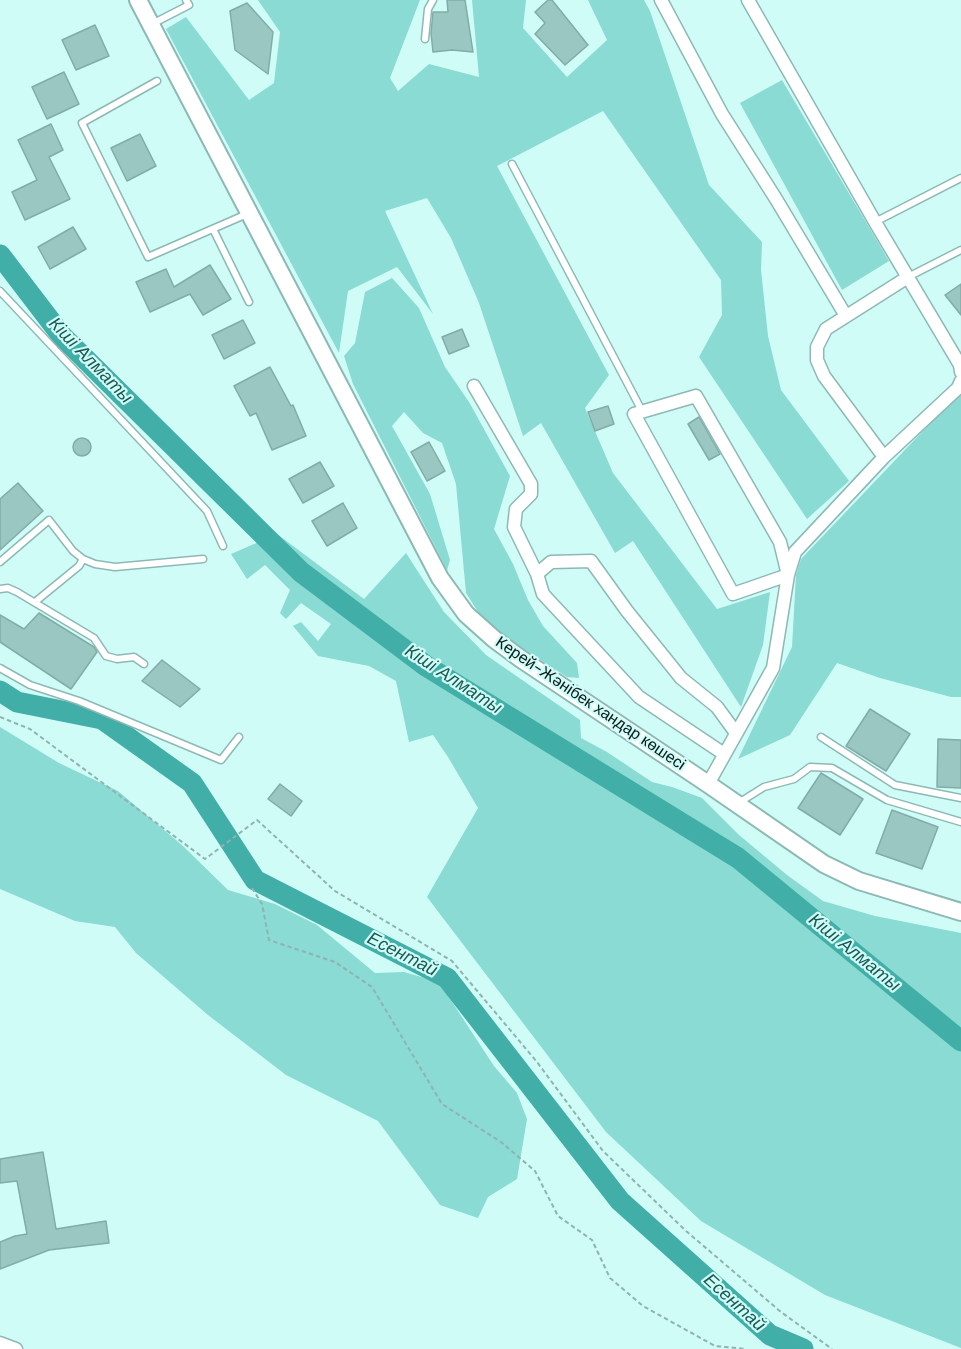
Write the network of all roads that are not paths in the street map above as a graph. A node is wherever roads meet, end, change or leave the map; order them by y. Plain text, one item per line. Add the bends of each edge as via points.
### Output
1 (138, 0) edge
2 (186, 0) edge
3 (433, 0) edge
4 (661, 0) edge
5 (748, 0) edge
6 (151, 25) junction
7 (425, 39) dead end
8 (157, 81) dead end
9 (512, 164) dead end
10 (961, 178) edge
11 (250, 213) junction
12 (875, 222) junction
13 (213, 229) junction
14 (961, 250) edge
15 (908, 277) junction
16 (0, 291) edge
17 (249, 302) dead end
18 (846, 316) junction
19 (961, 372) edge
20 (961, 381) edge
21 (474, 386) dead end
22 (642, 412) junction
23 (884, 457) junction
24 (223, 546) dead end
25 (82, 559) junction
26 (202, 559) dead end
27 (0, 562) edge
28 (537, 574) junction
29 (788, 575) junction
30 (0, 589) edge
31 (34, 602) junction
32 (144, 664) dead end
33 (0, 668) edge
34 (736, 733) junction
35 (239, 737) dead end
36 (821, 737) dead end
37 (724, 754) junction
38 (708, 783) junction
39 (961, 798) edge
40 (737, 804) junction
41 (961, 822) edge
42 (961, 912) edge
43 (0, 1343) edge
44 (16, 1349) edge

1 - 6 main road, Керей-Жәнібек хандар көшесі
2 - 6 lane via 189,5
3 - 7 lane via 428,9
4 - 18 street via 722,114
5 - 12 street
6 - 11 main road, Керей-Жәнібек хандар көшесі
8 - 13 lane via 82,123 148,257
9 - 22 lane
10 - 12 lane
11 - 13 lane
11 - 38 main road, Керей-Жәнібек хандар көшесі via 440,578 466,614 520,659
12 - 15 street
13 - 17 lane
14 - 15 lane
15 - 18 street
15 - 19 street
16 - 24 lane via 207,511
18 - 23 street via 826,329 817,346 817,360 824,376
20 - 23 street via 941,405
21 - 28 street via 531,484 531,494 516,509 514,527
22 - 29 street via 696,396 780,542
22 - 29 street via 634,414 733,594
23 - 29 street via 795,552
25 - 26 lane via 115,567
25 - 27 lane via 49,520
25 - 31 lane via 79,566
28 - 34 street via 551,562 591,561 681,678 717,707
28 - 37 street via 543,594 639,697
29 - 34 street via 773,668
30 - 31 lane via 8,588
31 - 32 lane via 94,638 106,656 117,660 134,657
33 - 35 lane via 30,685 79,701 221,760
34 - 37 street
36 - 39 lane via 895,785
37 - 38 street
38 - 40 main road, Керей-Жәнібек хандар көшесі
40 - 41 lane via 764,787 794,779 810,767 832,768 887,801
40 - 42 main road, Керей-Жәнібек хандар көшесі via 824,864 850,877
43 - 44 street

